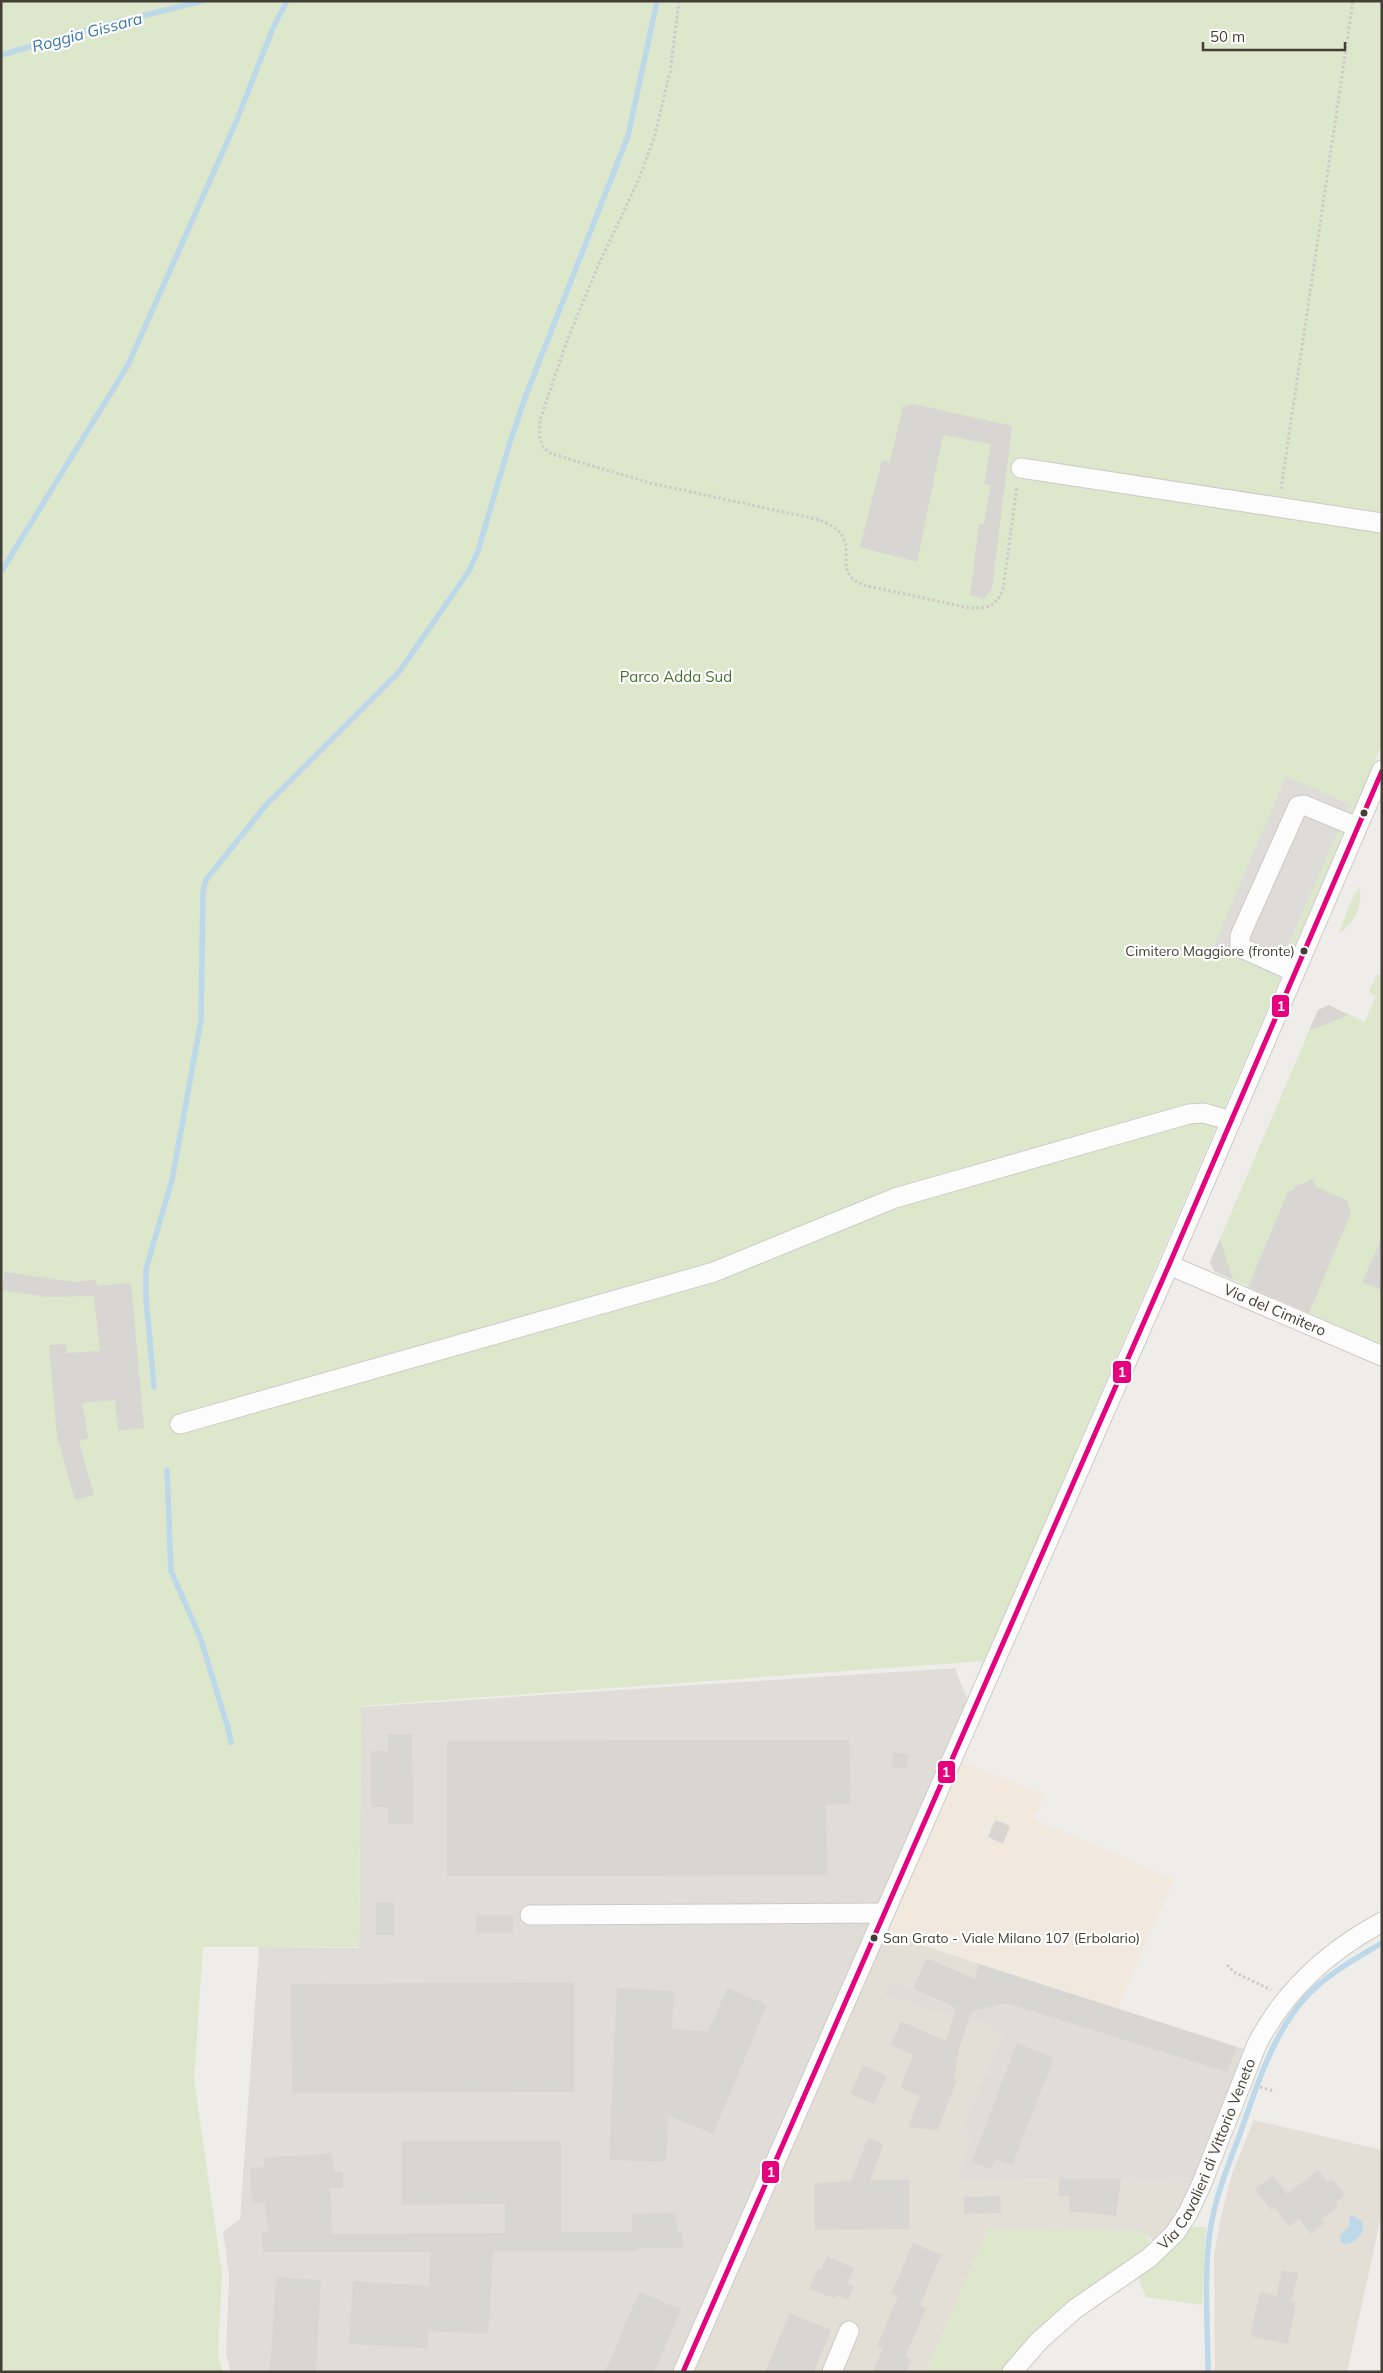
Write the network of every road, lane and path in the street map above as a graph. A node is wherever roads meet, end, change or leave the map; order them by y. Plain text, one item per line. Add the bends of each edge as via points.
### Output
1 (679, 1) edge
2 (1353, 1) edge
3 (1021, 468) joint
4 (1278, 506) junction
5 (1382, 523) edge
6 (1382, 770) edge
7 (1357, 827) junction
8 (1295, 972) junction
9 (1231, 1121) junction
10 (1169, 1265) junction
11 (1382, 1356) edge
12 (180, 1424) dead end
13 (884, 1913) junction
14 (530, 1915) dead end
15 (1382, 1922) edge
16 (1227, 1964) dead end
17 (1284, 2000) junction
18 (1262, 2087) dead end
19 (1274, 2091) dead end
20 (849, 2331) dead end
21 (682, 2372) edge
22 (832, 2372) edge
23 (1012, 2372) edge

1 - 3 path via 670,72 654,138 640,179 568,338 540,420 539,435 543,447 552,454 650,484 834,525 843,536 852,579 863,585 970,608 987,608 998,600 1004,590
2 - 4 path
3 - 4 street
4 - 5 street
6 - 7 street
7 - 8 street
7 - 8 street via 1304,805 1298,806 1240,936 1240,945 1244,949
8 - 9 street
9 - 10 street
9 - 12 street via 1204,1113 1189,1114 962,1178 894,1198 714,1272
10 - 11 street, Via del Cimitero
10 - 13 street
13 - 14 street
13 - 21 street
15 - 17 street, Via Cavalieri di Vittorio Veneto via 1322,1962
16 - 17 path via 1234,1972
17 - 23 street, Via Cavalieri di Vittorio Veneto via 1257,2044 1202,2183 1175,2233 1149,2258 1075,2309 1039,2341
18 - 19 path
20 - 22 street

